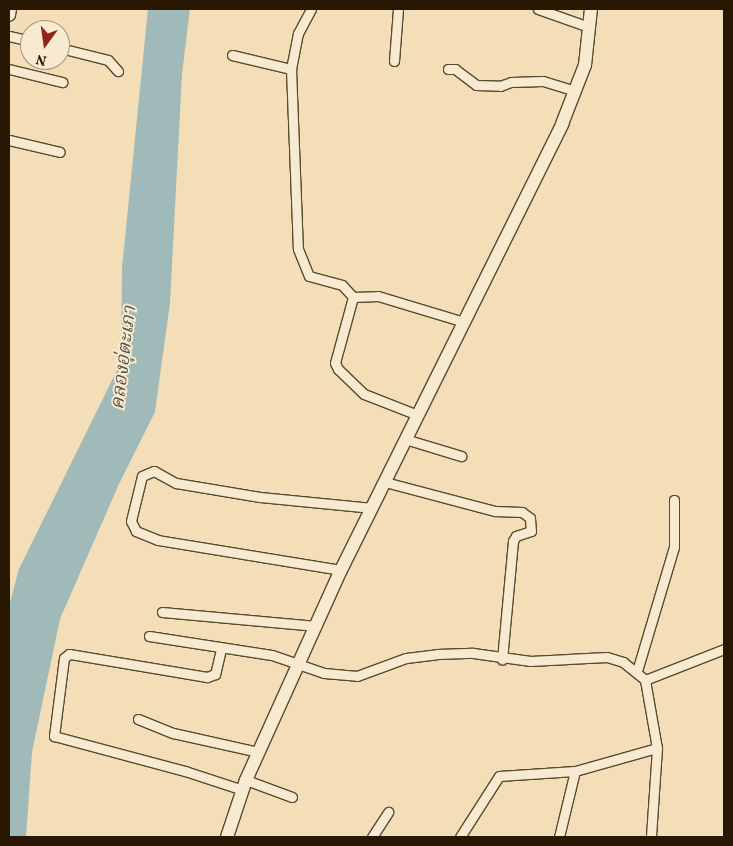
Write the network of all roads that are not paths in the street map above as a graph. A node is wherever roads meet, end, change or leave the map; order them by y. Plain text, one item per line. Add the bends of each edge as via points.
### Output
1 (10, 9) edge
2 (311, 9) edge
3 (398, 9) edge
4 (538, 9) edge
5 (591, 9) edge
6 (9, 15) edge
7 (589, 27) junction
8 (70, 50) edge
9 (232, 55) dead end
10 (394, 61) dead end
11 (291, 68) junction
12 (9, 69) edge
13 (448, 69) dead end
14 (118, 71) dead end
15 (62, 82) dead end
16 (576, 90) junction
17 (9, 140) edge
18 (60, 152) dead end
19 (353, 297) junction
20 (464, 322) junction
21 (418, 415) junction
22 (405, 439) junction
23 (461, 456) dead end
24 (385, 482) junction
25 (674, 500) dead end
26 (372, 508) junction
27 (341, 570) junction
28 (162, 612) dead end
29 (316, 626) junction
30 (149, 636) dead end
31 (221, 649) junction
32 (724, 650) edge
33 (502, 659) junction
34 (298, 665) junction
35 (637, 671) junction
36 (645, 680) junction
37 (138, 719) dead end
38 (658, 748) junction
39 (259, 752) junction
40 (575, 771) junction
41 (244, 785) junction
42 (292, 797) dead end
43 (388, 812) dead end
44 (227, 837) edge
45 (372, 837) edge
46 (460, 837) edge
47 (559, 837) edge
48 (652, 837) edge

1 - 6 street
2 - 11 street via 298,33
3 - 10 street
4 - 7 street
5 - 7 street
7 - 16 street via 585,66
8 - 14 street via 108,60
9 - 11 street
11 - 19 street via 298,249 310,276 342,285
12 - 15 street
13 - 16 street via 455,69 476,85 543,81
16 - 20 street
17 - 18 street
19 - 20 street via 378,296
19 - 21 street via 335,363 338,369 364,394
20 - 21 street
21 - 22 street
22 - 23 street
22 - 24 street
24 - 26 street
24 - 33 street via 495,511 522,512 530,518 531,531 516,536 513,541
25 - 35 street via 674,547
26 - 27 street
26 - 27 street via 260,497 176,483 154,471 142,476 131,521 136,531 158,540
27 - 29 street
28 - 29 street
29 - 34 street
30 - 31 street
31 - 34 street via 272,655
31 - 41 street via 215,674 207,677 69,654 64,658 54,736
32 - 36 street
33 - 34 street via 473,653 437,654 406,658 358,676 324,673
33 - 35 street via 530,661 607,657
34 - 39 street
35 - 36 street
36 - 38 street
37 - 39 street via 173,733
38 - 40 street
38 - 48 street
39 - 41 street
40 - 46 street via 499,776
40 - 47 street
41 - 42 street
41 - 44 street
43 - 45 street

